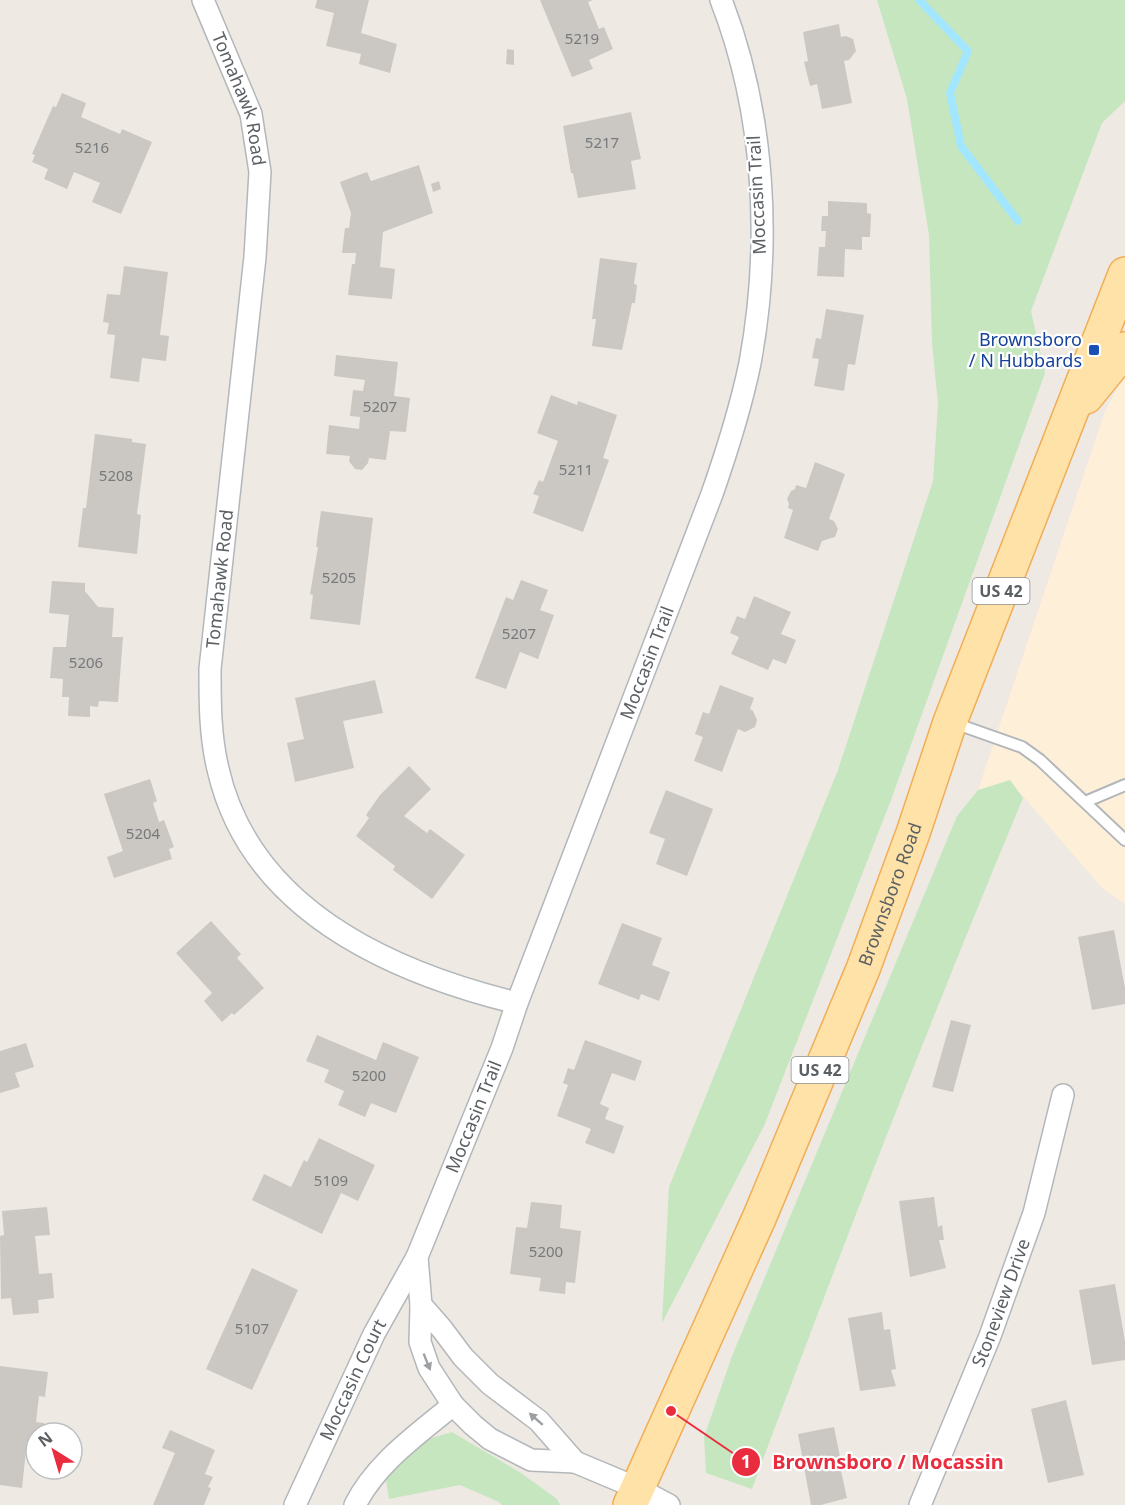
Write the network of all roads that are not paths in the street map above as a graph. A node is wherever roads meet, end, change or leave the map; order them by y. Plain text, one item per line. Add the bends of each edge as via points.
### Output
1 (203, 0) edge
2 (721, 0) edge
3 (1125, 274) edge
4 (1125, 349) edge
5 (1066, 422) junction
6 (951, 722) junction
7 (1125, 785) edge
8 (1085, 802) junction
9 (1125, 840) edge
10 (517, 1003) junction
11 (1063, 1095) dead end
12 (417, 1257) junction
13 (421, 1305) junction
14 (453, 1406) junction
15 (575, 1462) junction
16 (633, 1496) edge
17 (294, 1505) edge
18 (355, 1505) edge
19 (669, 1505) edge
20 (920, 1505) edge

1 - 10 street, Tomahawk Road via 245,95 260,172 255,257 210,669 210,722 225,793 258,858 285,890 326,925 384,958 481,994
2 - 10 street, Moccasin Trail via 740,59 755,128 761,203 760,282 750,363 712,494
3 - 5 main road, Brownsboro Road / US 42
4 - 5 main road
5 - 6 main road, Brownsboro Road / US 42
6 - 8 lane via 1022,747
6 - 16 main road, Brownsboro Road / US 42 via 863,969 760,1216
7 - 8 lane
8 - 9 lane
10 - 12 street, Moccasin Trail
11 - 20 street, Stoneview Drive via 1034,1213 990,1336
12 - 13 street, Moccasin Trail
12 - 17 street, Moccasin Court via 374,1334
13 -> 14 street, Moccasin Trail via 420,1342 429,1368
15 -> 13 street, Moccasin Trail via 539,1421 490,1384 463,1357
14 - 15 street, Moccasin Trail via 490,1439 531,1460
14 - 18 street via 383,1465
15 - 16 street, Moccasin Trail
16 - 19 street, Moccasin Trail

